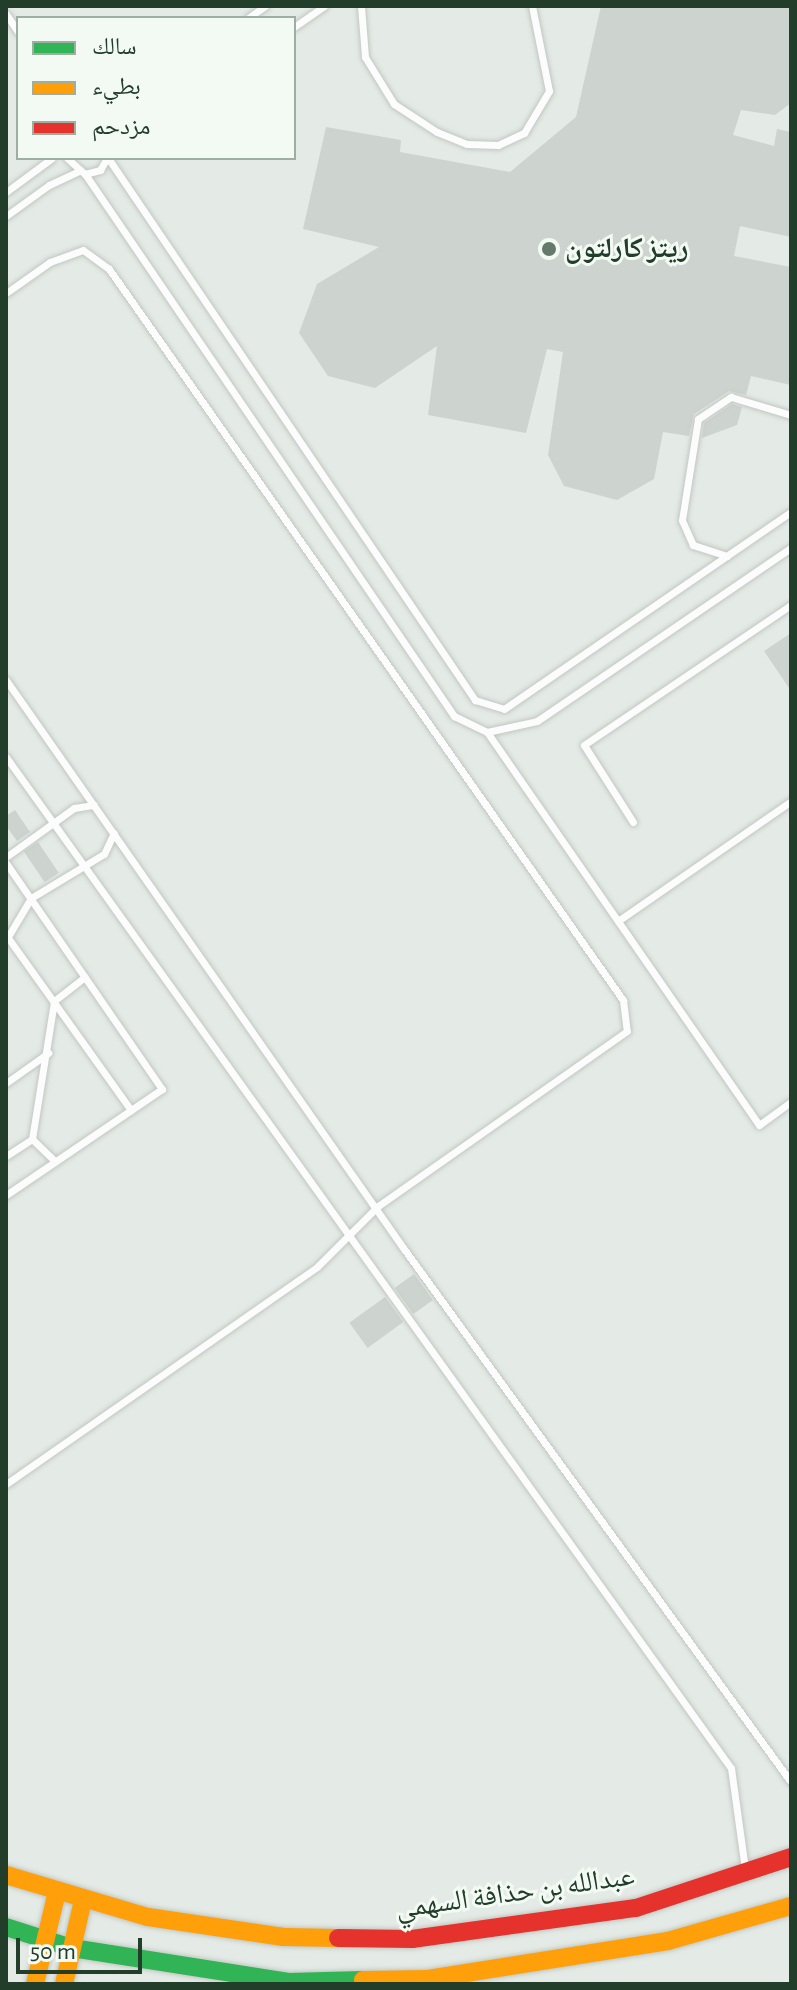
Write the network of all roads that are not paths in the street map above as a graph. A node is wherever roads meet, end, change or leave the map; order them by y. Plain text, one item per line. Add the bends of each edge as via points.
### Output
1 (324, 6) edge
2 (361, 6) edge
3 (532, 6) edge
4 (296, 26) edge
5 (49, 160) edge
6 (69, 160) edge
7 (107, 160) edge
8 (109, 160) edge
9 (81, 173) junction
10 (6, 192) edge
11 (6, 216) edge
12 (6, 293) edge
13 (791, 415) edge
14 (791, 512) edge
15 (788, 550) edge
16 (727, 556) junction
17 (791, 562) edge
18 (791, 605) edge
19 (6, 680) edge
20 (487, 732) junction
21 (6, 757) edge
22 (791, 801) edge
23 (94, 805) junction
24 (633, 822) dead end
25 (53, 824) junction
26 (114, 833) junction
27 (6, 860) edge
28 (85, 867) junction
29 (31, 898) junction
30 (618, 921) junction
31 (7, 938) edge
32 (85, 977) junction
33 (54, 1001) junction
34 (48, 1053) junction
35 (6, 1083) edge
36 (791, 1102) edge
37 (131, 1110) junction
38 (32, 1139) junction
39 (6, 1156) edge
40 (55, 1161) junction
41 (6, 1195) edge
42 (378, 1206) junction
43 (349, 1235) junction
44 (6, 1484) edge
45 (791, 1782) edge
46 (791, 1857) edge
47 (6, 1875) edge
48 (746, 1875) junction
49 (57, 1892) junction
50 (83, 1900) junction
51 (791, 1906) edge
52 (6, 1927) edge
53 (43, 1941) junction
54 (72, 1948) junction
55 (35, 1984) edge
56 (64, 1984) edge

1 - 4 lane
2 - 3 lane via 365,57 394,104 457,140 498,145 524,133 549,91
5 - 10 lane
6 - 9 lane
7 - 9 lane via 100,170
8 - 16 lane via 475,700 504,709
9 - 11 lane via 49,185
9 - 20 lane via 454,716
12 - 42 lane via 50,262 83,250 109,269 623,1000 627,1031
13 - 16 lane via 731,397 698,419 682,520 693,545
14 - 16 lane
15 - 17 lane
15 - 20 lane via 537,721
18 - 24 lane via 584,745
19 - 23 lane
20 - 30 lane
21 - 25 lane
22 - 30 lane
23 - 25 lane via 74,808
23 - 26 lane
25 - 27 lane
25 - 28 lane
26 - 28 lane via 104,854
26 - 42 lane
27 - 29 lane
28 - 29 lane
28 - 43 lane
29 - 31 lane
29 - 32 lane
30 - 36 lane via 759,1125
31 - 33 lane
32 - 33 lane
32 - 37 lane via 162,1089
33 - 34 lane
33 - 37 lane
34 - 35 lane
34 - 38 lane
37 - 40 lane
38 - 39 lane
38 - 40 lane
40 - 41 lane
42 - 43 lane
42 - 45 lane via 413,1262
43 - 44 lane via 317,1267
43 - 48 lane via 731,1768
46 - 48 street, عبدالله بن حذافة السهمي
47 - 49 street, عبدالله بن حذافة السهمي
48 - 50 street, عبدالله بن حذافة السهمي via 636,1908 412,1939 284,1937 148,1917
49 - 50 street, عبدالله بن حذافة السهمي
49 - 53 street
50 - 54 street
51 - 54 street via 668,1941 428,1979 288,1982
52 - 53 street
53 - 54 street
53 - 55 street
54 - 56 street

